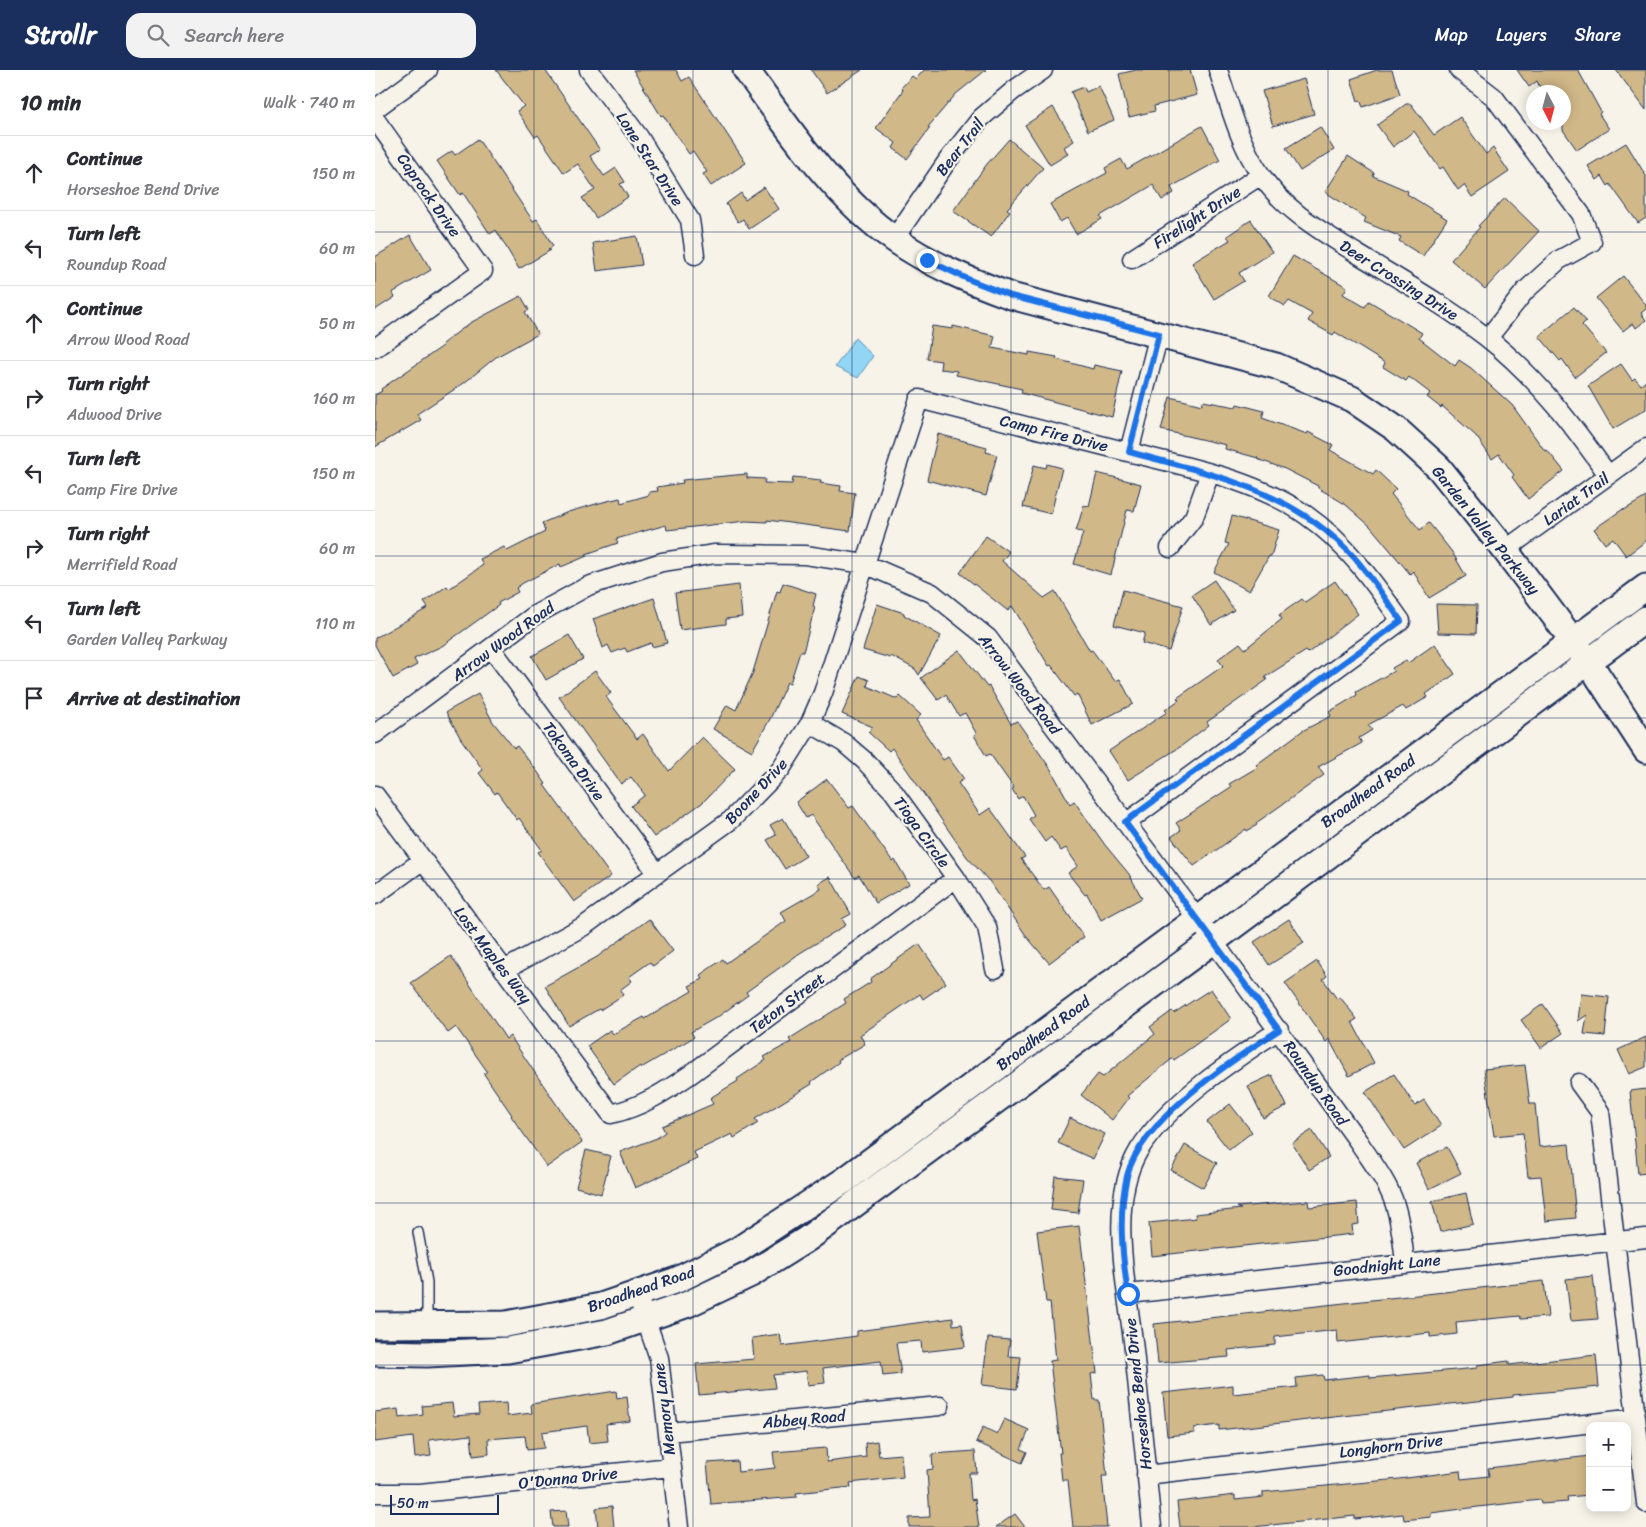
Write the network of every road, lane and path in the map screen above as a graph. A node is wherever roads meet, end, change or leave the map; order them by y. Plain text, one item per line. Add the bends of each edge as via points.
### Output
1 (428, 70) edge
2 (589, 70) edge
3 (746, 70) edge
4 (1043, 70) edge
5 (1218, 70) edge
6 (1459, 70) edge
7 (375, 108) edge
8 (375, 119) edge
9 (1261, 175) junction
10 (894, 239) junction
11 (695, 255) dead end
12 (1132, 258) dead end
13 (1159, 334) junction
14 (1488, 338) junction
15 (375, 348) edge
16 (919, 399) joint
17 (1646, 448) edge
18 (1129, 452) junction
19 (1210, 473) junction
20 (1608, 475) junction
21 (1171, 548) dead end
22 (1505, 550) junction
23 (865, 564) junction
24 (1646, 586) edge
25 (1646, 619) edge
26 (1573, 640) junction
27 (492, 649) junction
28 (1588, 661) junction
29 (810, 723) junction
30 (375, 734) edge
31 (1646, 750) edge
32 (375, 795) edge
33 (1125, 822) junction
34 (423, 860) junction
35 (657, 873) junction
36 (956, 878) junction
37 (375, 895) edge
38 (1197, 918) junction
39 (1213, 941) junction
40 (995, 969) dead end
41 (504, 970) junction
42 (1279, 1030) junction
43 (1579, 1083) dead end
44 (611, 1114) joint
45 (418, 1232) dead end
46 (1646, 1238) edge
47 (1616, 1242) junction
48 (1405, 1263) junction
49 (637, 1294) junction
50 (1128, 1294) junction
51 (646, 1319) junction
52 (375, 1324) edge
53 (427, 1324) junction
54 (375, 1353) edge
55 (427, 1354) junction
56 (940, 1406) dead end
57 (1636, 1418) junction
58 (668, 1432) junction
59 (671, 1467) junction
60 (1146, 1475) junction
61 (375, 1493) edge
62 (1646, 1503) edge
63 (679, 1527) edge
64 (1152, 1527) edge

1 - 7 street
2 - 11 street, Lone Star Drive via 639,137 689,220
3 - 10 street, Garden Valley Parkway via 828,179 857,209
4 - 10 street, Bear Trail via 981,118
5 - 9 street, Deer Crossing Drive via 1235,125
6 - 14 street via 1494,96 1581,214 1592,242 1559,260 1525,291
8 - 15 street, Caprock Drive via 483,271
9 - 12 street, Firelight Drive
9 - 14 street, Deer Crossing Drive via 1302,218
10 - 13 street, Garden Valley Parkway via 927,260 1011,296
13 - 18 street
13 - 22 street, Garden Valley Parkway via 1276,366 1352,399 1396,429 1439,468
14 - 20 street, Deer Crossing Drive via 1543,391
16 - 18 street, Camp Fire Drive
16 - 23 street, Boone Drive
17 - 20 street, Lariat Trail
18 - 19 street, Camp Fire Drive
19 - 21 street via 1195,517
19 - 33 street, Camp Fire Drive via 1262,491 1305,514 1340,543 1370,576 1401,621
20 - 22 street, Lariat Trail
22 - 26 street, Garden Valley Parkway
23 - 27 street, Arrow Wood Road via 805,555 753,553 715,554 662,562 588,586 510,633
23 - 29 street, Boone Drive
23 - 33 street, Arrow Wood Road via 932,593 987,638
24 - 26 street, Broadhead Road
25 - 28 street, Broadhead Road
26 - 28 street, Garden Valley Parkway
26 - 38 street, Broadhead Road
27 - 30 street, Arrow Wood Road
27 - 35 street, Tokoma Drive
28 - 31 street, Garden Valley Parkway
28 - 39 street, Broadhead Road
29 - 35 street, Boone Drive via 781,769 731,820
29 - 36 street, Tioga Circle via 844,743 865,761 893,791
32 - 34 street, Lost Maples Way
33 - 38 street, Arrow Wood Road
34 - 37 street
34 - 41 street, Lost Maples Way
35 - 41 street, Boone Drive via 584,926
36 - 40 street, Tioga Circle via 987,927
36 - 44 street, Teton Street via 691,1074 653,1099 630,1110
38 - 39 street, Roundup Road
38 - 49 street, Broadhead Road via 791,1217 738,1250 677,1280
39 - 42 street, Roundup Road
39 - 51 street, Broadhead Road via 807,1239 751,1274 688,1304
41 - 44 street, Lost Maples Way
42 - 48 street, Roundup Road via 1383,1180 1395,1204
42 - 50 street, Horseshoe Bend Drive via 1176,1105 1138,1151 1128,1174 1122,1208 1121,1245
43 - 47 street via 1600,1112
45 - 53 lane via 427,1282
46 - 47 street, Goodnight Lane
47 - 48 street, Goodnight Lane
47 - 57 street
48 - 50 street, Goodnight Lane
49 - 51 street, Memory Lane
49 - 53 street, Broadhead Road via 601,1306 506,1324
50 - 60 street, Horseshoe Bend Drive
51 - 55 street, Broadhead Road via 607,1332 508,1350
51 - 58 street, Memory Lane via 659,1358
52 - 53 street, Broadhead Road
53 - 55 street
54 - 55 street, Broadhead Road
56 - 58 street, Abbey Road
57 - 60 street, Longhorn Drive
57 - 62 street
58 - 59 street, Memory Lane
59 - 61 street, O'Donna Drive via 420,1493
59 - 63 street, Memory Lane
60 - 64 street, Horseshoe Bend Drive

